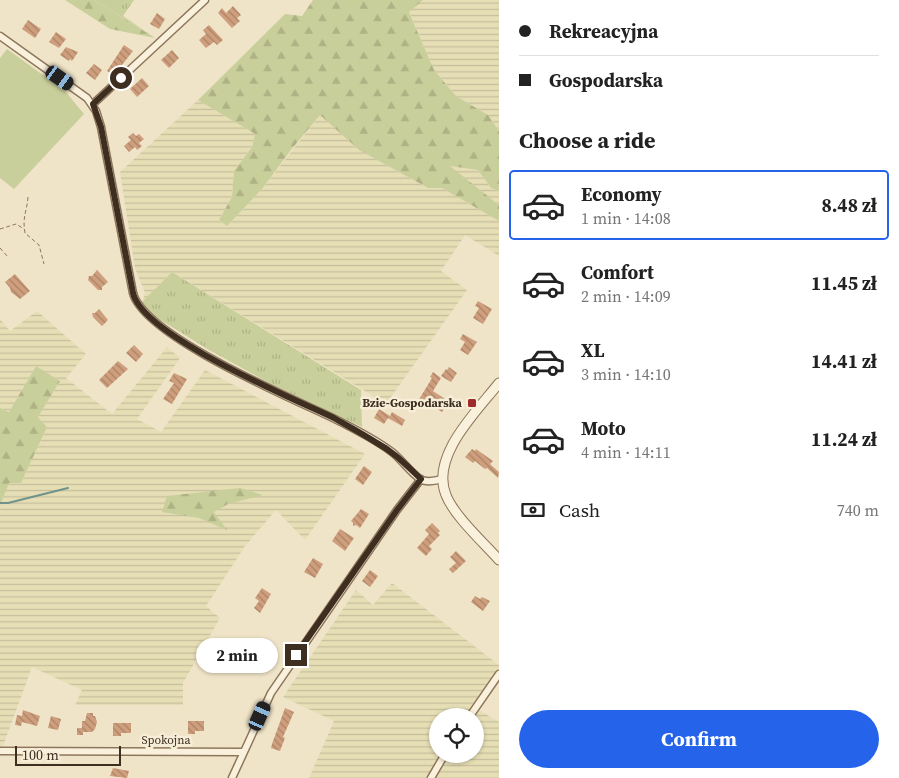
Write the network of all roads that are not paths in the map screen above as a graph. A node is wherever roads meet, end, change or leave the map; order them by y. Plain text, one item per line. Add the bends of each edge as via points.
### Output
1 (205, 0) edge
2 (0, 36) edge
3 (93, 104) junction
4 (499, 383) edge
5 (421, 479) junction
6 (442, 479) junction
7 (499, 560) edge
8 (499, 674) edge
9 (476, 708) edge
10 (0, 750) edge
11 (243, 752) junction
12 (439, 763) edge
13 (232, 778) edge
14 (430, 778) edge

1 - 3 street
2 - 3 street
3 - 5 street via 101,127 134,300 142,311 174,336 208,356 392,452
4 - 6 street via 453,442 445,460
5 - 6 street via 430,482
5 - 11 street via 271,693
6 - 7 street via 446,496 453,506
8 - 9 street
10 - 11 street, Spokojna
11 - 13 street
12 - 14 street

